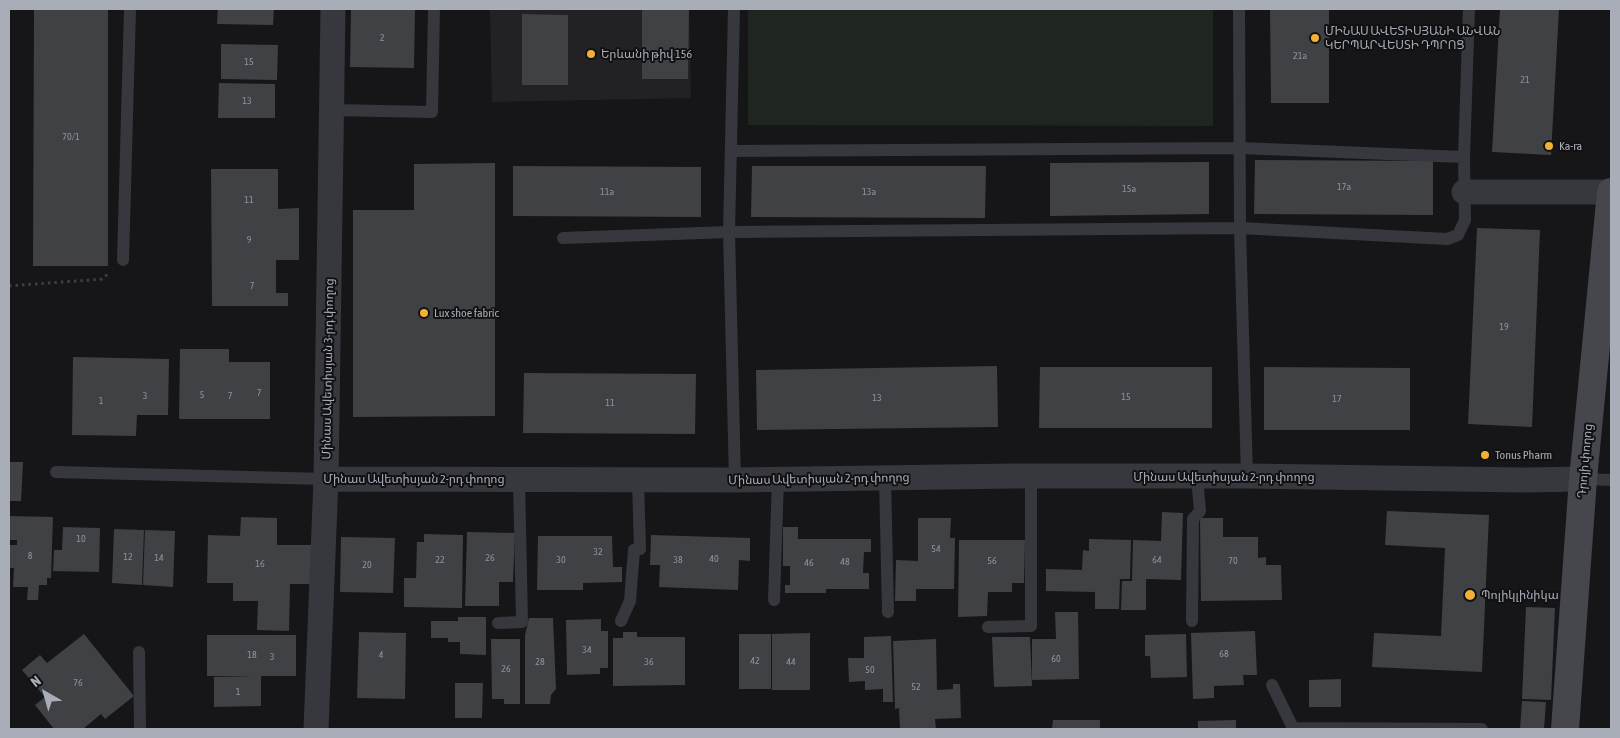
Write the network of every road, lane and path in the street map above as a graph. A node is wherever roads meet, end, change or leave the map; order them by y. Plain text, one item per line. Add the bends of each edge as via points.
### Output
1 (130, 9) edge
2 (334, 9) edge
3 (434, 9) edge
4 (734, 9) edge
5 (1240, 9) edge
6 (1469, 9) edge
7 (332, 110) junction
8 (1240, 148) junction
9 (730, 151) junction
10 (1464, 158) junction
11 (1464, 192) junction
12 (1611, 192) edge
13 (1240, 228) junction
14 (729, 232) junction
15 (563, 238) dead end
16 (123, 260) joint
17 (9, 286) edge
18 (1611, 344) edge
19 (56, 472) dead end
20 (1031, 476) junction
21 (1246, 476) junction
22 (1197, 477) junction
23 (885, 478) junction
24 (326, 479) junction
25 (519, 479) junction
26 (778, 479) junction
27 (1597, 479) edge
28 (638, 480) junction
29 (735, 480) junction
30 (774, 600) dead end
31 (888, 612) dead end
32 (621, 621) dead end
33 (1192, 621) dead end
34 (498, 623) dead end
35 (988, 627) dead end
36 (139, 652) dead end
37 (1272, 685) dead end
38 (140, 729) edge
39 (316, 729) edge
40 (1482, 729) edge
41 (1565, 729) edge
42 (1579, 729) edge

1 - 16 lane
2 - 7 street, Մինաս Ավետիսյան 3-րդ փողոց
3 - 7 lane via 432,112
4 - 9 lane
5 - 8 lane
6 - 10 lane
7 - 24 street, Մինաս Ավետիսյան 3-րդ փողոց
8 - 9 lane
8 - 10 lane
8 - 13 lane
9 - 14 lane
10 - 11 lane
11 - 12 street
11 - 13 lane via 1466,220 1458,234 1447,239
12 - 27 street, Դրոյի փողոց
13 - 14 lane
13 - 21 lane
14 - 15 lane
14 - 29 lane
16 - 17 path via 102,279
18 - 27 street, Դրոյի փողոց
19 - 24 lane, Մինաս Ավետիսյան 2-րդ փողոց
20 - 22 street, Մինաս Ավետիսյան 2-րդ փողոց
20 - 23 street, Մինաս Ավետիսյան 2-րդ փողոց
20 - 35 lane via 1032,626
21 - 22 street, Մինաս Ավետիսյան 2-րդ փողոց
21 - 27 street, Մինաս Ավետիսյան 2-րդ փողոց
22 - 33 lane via 1200,510 1193,520
23 - 26 street, Մինաս Ավետիսյան 2-րդ փողոց
23 - 31 lane
24 - 25 street, Մինաս Ավետիսյան 2-րդ փողոց
24 - 39 street, Մինաս Ավետիսյան 3-րդ փողոց
25 - 28 street, Մինաս Ավետիսյան 2-րդ փողոց
25 - 34 lane via 522,622
26 - 29 street, Մինաս Ավետիսյան 2-րդ փողոց
26 - 30 lane
27 - 41 street, Դրոյի փողոց
27 - 42 street, Դրոյի փողոց
28 - 29 street, Մինաս Ավետիսյան 2-րդ փողոց
28 - 32 lane via 640,549 634,550 630,600
36 - 38 lane
37 - 40 lane via 1293,728

